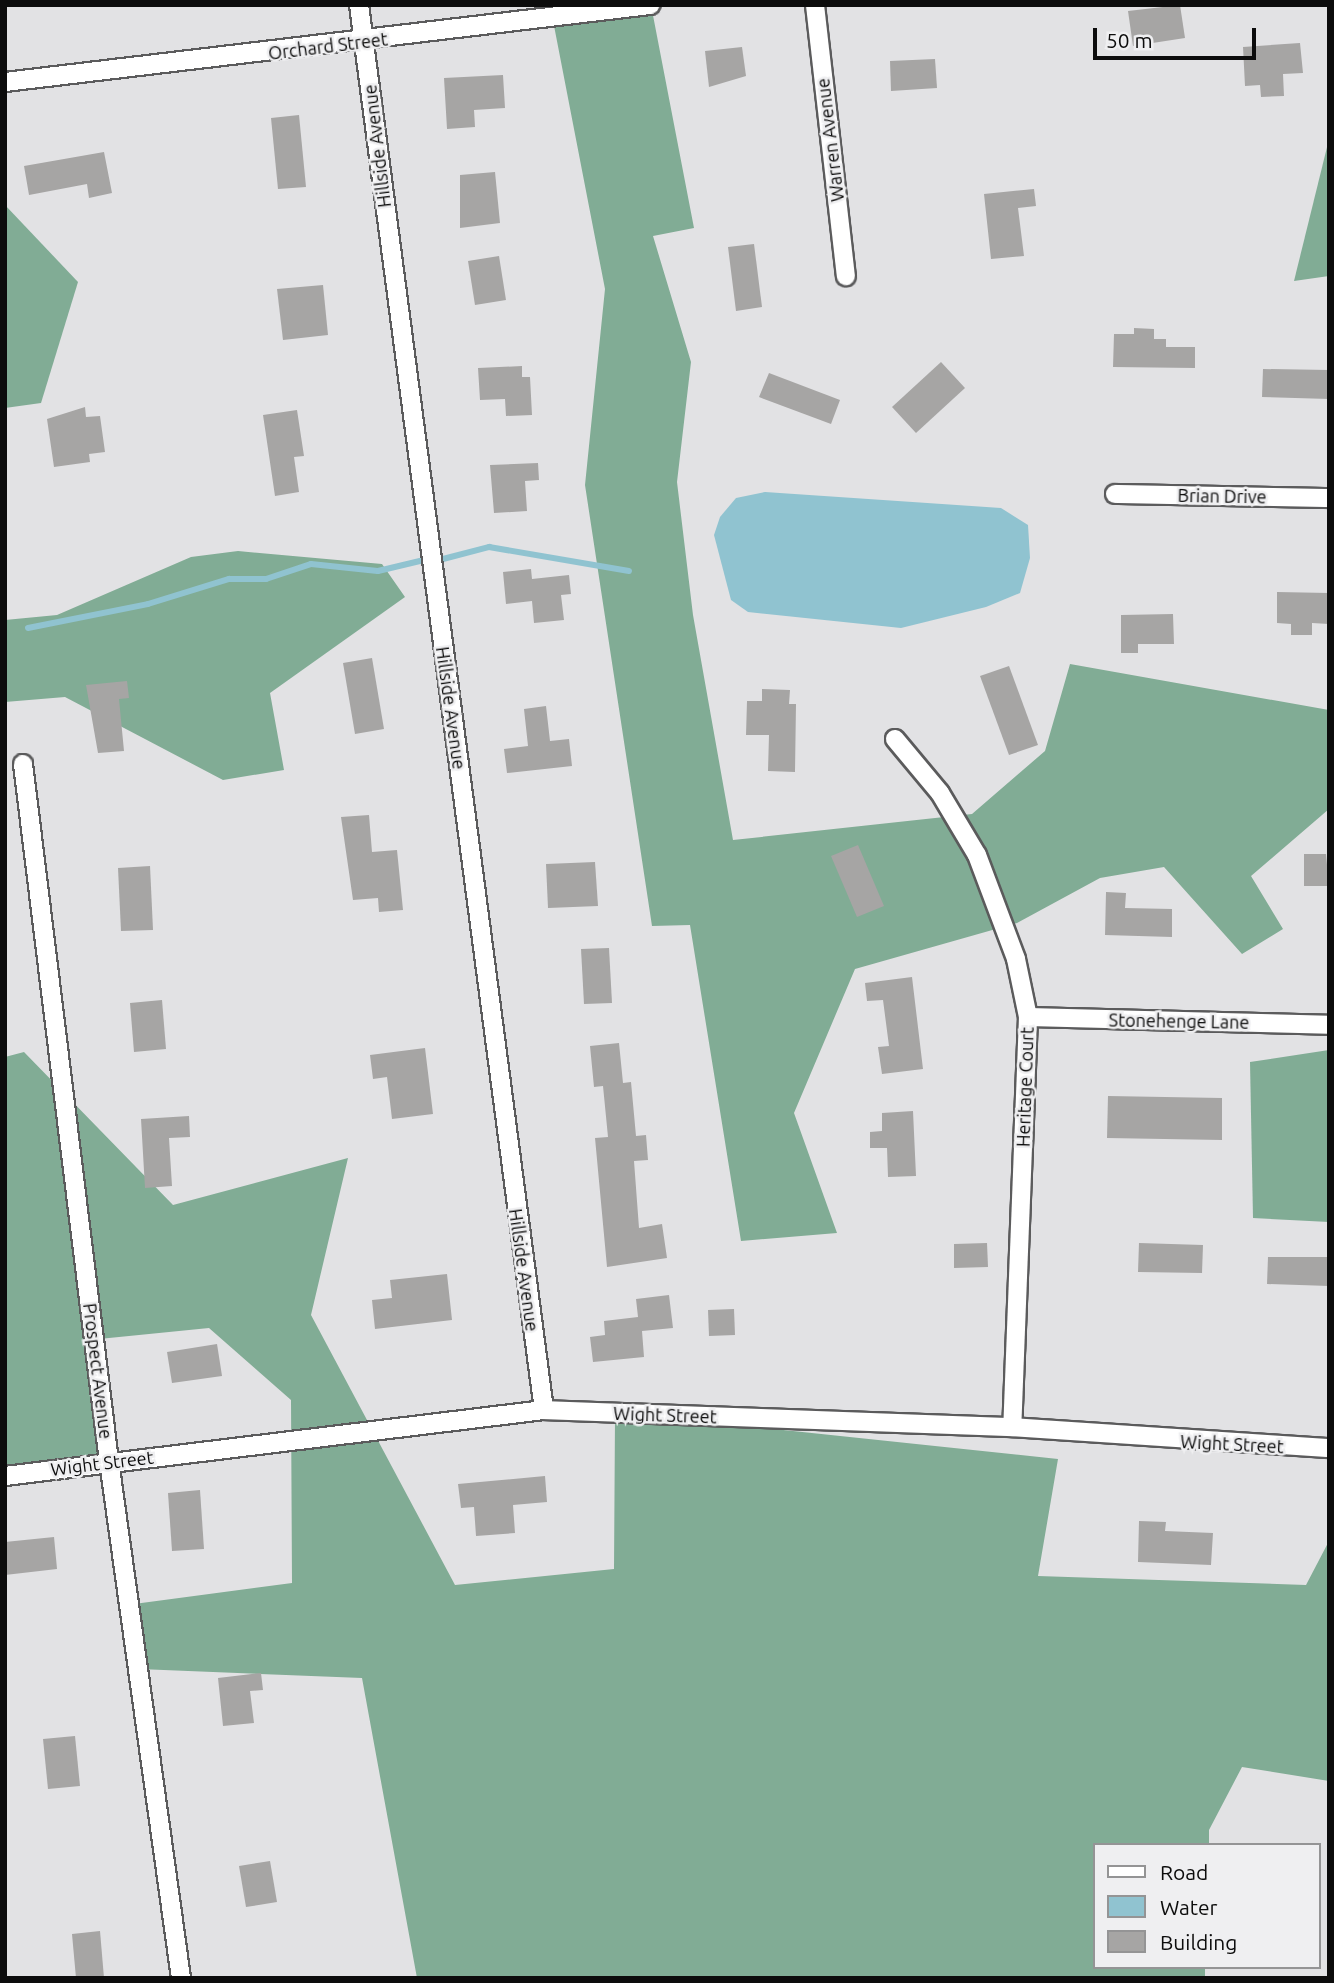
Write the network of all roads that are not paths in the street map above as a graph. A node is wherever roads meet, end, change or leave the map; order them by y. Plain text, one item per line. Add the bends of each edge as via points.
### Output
1 (359, 5) edge
2 (650, 5) edge
3 (815, 5) edge
4 (364, 42) junction
5 (5, 82) edge
6 (846, 276) dead end
7 (1115, 494) dead end
8 (1329, 498) edge
9 (895, 739) dead end
10 (23, 764) dead end
11 (1028, 1017) junction
12 (1329, 1025) edge
13 (544, 1410) junction
14 (1012, 1427) junction
15 (1329, 1448) edge
16 (109, 1461) junction
17 (5, 1476) edge
18 (181, 1978) edge

1 - 4 street, Hillside Avenue
2 - 4 street, Orchard Street
3 - 6 street, Warren Avenue
4 - 5 street, Orchard Street
4 - 13 street, Hillside Avenue
7 - 8 street, Brian Drive
9 - 11 street, Heritage Court via 940,793 977,855 1016,959
10 - 16 street, Prospect Avenue
11 - 12 street, Stonehenge Lane
11 - 14 street, Heritage Court
13 - 14 street, Wight Street
13 - 16 street, Wight Street
14 - 15 street, Wight Street
16 - 17 street, Wight Street
16 - 18 street, Prospect Avenue

